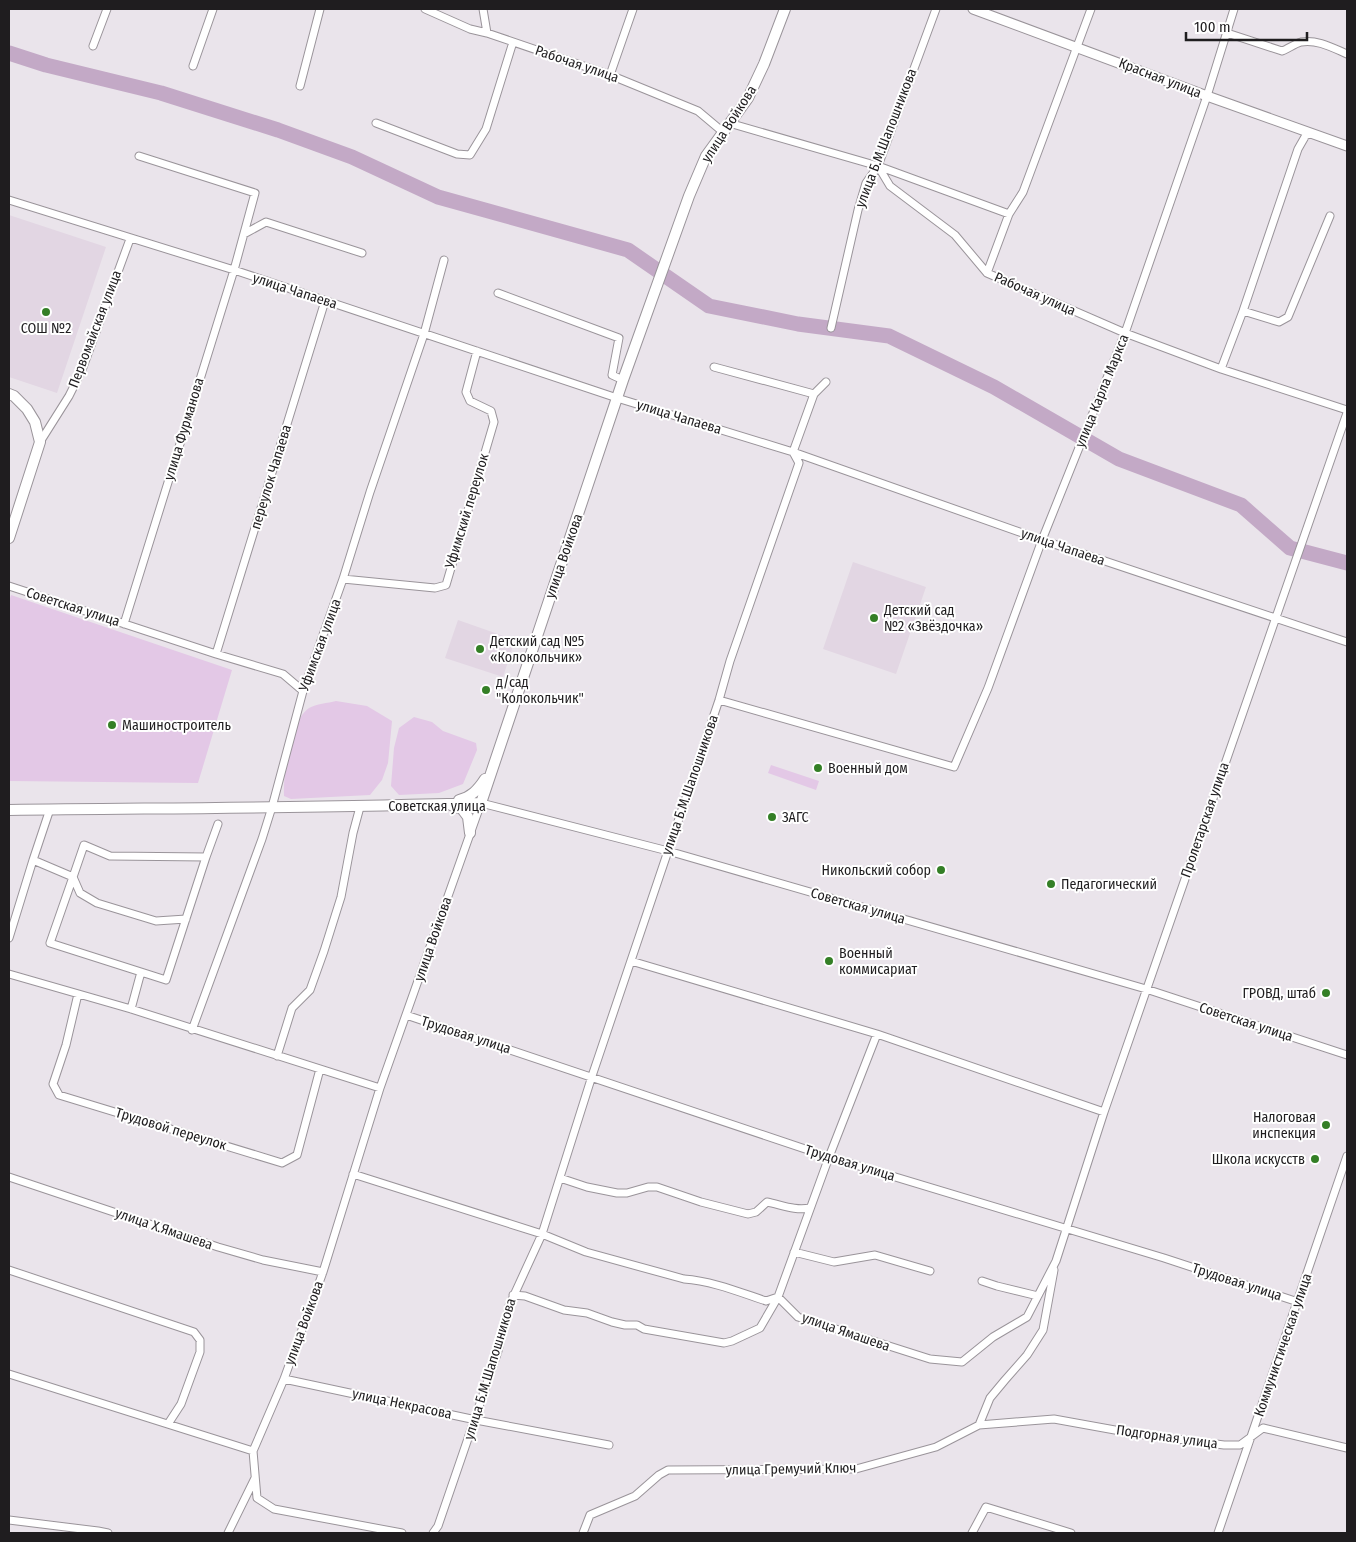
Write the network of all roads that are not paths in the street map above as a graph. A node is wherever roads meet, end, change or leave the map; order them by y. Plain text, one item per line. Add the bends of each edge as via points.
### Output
1 (108, 9) edge
2 (213, 9) edge
3 (320, 9) edge
4 (426, 9) edge
5 (483, 9) edge
6 (633, 9) edge
7 (785, 9) edge
8 (936, 9) edge
9 (973, 9) edge
10 (1091, 9) edge
11 (1234, 9) edge
12 (487, 33) junction
13 (1227, 33) junction
14 (513, 42) junction
15 (93, 46) dead end
16 (1077, 47) junction
17 (1347, 54) edge
18 (194, 66) dead end
19 (610, 75) junction
20 (300, 86) dead end
21 (1207, 96) junction
22 (376, 124) dead end
23 (726, 127) junction
24 (1312, 134) junction
25 (1347, 146) edge
26 (139, 156) dead end
27 (878, 166) junction
28 (9, 200) edge
29 (1009, 214) junction
30 (1330, 216) dead end
31 (244, 234) junction
32 (130, 239) junction
33 (362, 253) dead end
34 (444, 260) dead end
35 (234, 270) junction
36 (987, 274) junction
37 (498, 293) dead end
38 (325, 300) junction
39 (1243, 311) junction
40 (831, 328) dead end
41 (1125, 333) junction
42 (424, 334) junction
43 (477, 351) junction
44 (714, 367) dead end
45 (1221, 369) junction
46 (623, 380) junction
47 (826, 382) dead end
48 (9, 394) edge
49 (814, 394) junction
50 (618, 398) junction
51 (1347, 412) edge
52 (40, 442) junction
53 (793, 452) junction
54 (9, 538) edge
55 (1042, 540) junction
56 (343, 579) junction
57 (9, 586) edge
58 (1275, 619) junction
59 (124, 624) junction
60 (1347, 642) edge
61 (216, 654) junction
62 (303, 691) junction
63 (719, 700) junction
64 (492, 770) junction
65 (481, 802) junction
66 (446, 804) junction
67 (272, 806) junction
68 (360, 807) junction
69 (50, 809) junction
70 (9, 810) edge
71 (218, 824) dead end
72 (470, 833) junction
73 (668, 851) junction
74 (206, 857) junction
75 (33, 860) junction
76 (73, 877) junction
77 (186, 919) junction
78 (9, 938) edge
79 (631, 962) junction
80 (141, 972) junction
81 (9, 974) edge
82 (1146, 989) junction
83 (78, 994) junction
84 (131, 1010) junction
85 (406, 1015) junction
86 (192, 1030) junction
87 (877, 1034) junction
88 (1347, 1055) edge
89 (277, 1056) junction
90 (320, 1070) junction
91 (592, 1076) junction
92 (380, 1088) junction
93 (1104, 1112) junction
94 (1347, 1156) edge
95 (829, 1157) junction
96 (353, 1174) junction
97 (9, 1177) edge
98 (560, 1178) junction
99 (810, 1208) junction
100 (1066, 1228) junction
101 (542, 1234) junction
102 (794, 1252) junction
103 (1056, 1260) junction
104 (9, 1270) edge
105 (930, 1270) dead end
106 (322, 1272) junction
107 (982, 1281) dead end
108 (512, 1295) junction
109 (1038, 1296) junction
110 (778, 1297) junction
111 (1298, 1302) junction
112 (9, 1374) edge
113 (284, 1379) junction
114 (476, 1420) junction
115 (168, 1424) junction
116 (979, 1426) junction
117 (1252, 1436) junction
118 (609, 1445) dead end
119 (1347, 1448) edge
120 (253, 1451) junction
121 (255, 1478) junction
122 (9, 1520) edge
123 (435, 1532) edge
124 (108, 1533) edge
125 (228, 1533) edge
126 (402, 1533) edge
127 (583, 1533) edge
128 (972, 1533) edge
129 (1071, 1533) edge
130 (1218, 1533) edge

1 - 15 street
2 - 18 street
3 - 20 street
4 - 12 street, Рабочая улица via 470,29
5 - 12 street
6 - 19 street
7 - 23 main road, улица Войкова via 748,98
8 - 27 street, улица Б.М.Шапошникова
9 - 16 street, Красная улица
10 - 16 street
11 - 13 street, улица Карла Маркса
12 - 14 street, Рабочая улица
13 - 17 street via 1282,51 1299,42 1320,42
13 - 21 street, улица Карла Маркса
14 - 19 street, Рабочая улица
14 - 22 street via 486,129 470,154 457,154
16 - 21 street, Красная улица
16 - 29 street via 1023,192
19 - 23 street, Рабочая улица via 698,111
21 - 24 street, Красная улица
21 - 41 street, улица Карла Маркса
23 - 27 street, Рабочая улица
23 - 46 main road, улица Войкова via 706,156 689,196
24 - 25 street, Красная улица
24 - 39 street via 1306,135 1298,149
26 - 31 street, улица Фурманова via 255,193
27 - 29 street
27 - 36 street, Рабочая улица via 890,186 955,235
27 - 40 street, улица Б.М.Шапошникова via 866,183 858,210
28 - 32 street, улица Чапаева
29 - 36 street
30 - 39 street via 1288,317 1279,322
31 - 33 street via 266,222
31 - 35 street, улица Фурманова
32 - 35 street, улица Чапаева
32 - 52 street, Первомайская улица via 82,370
34 - 42 street, Уфимская улица
35 - 38 street, улица Чапаева
35 - 59 street, улица Фурманова
36 - 41 street, Рабочая улица
37 - 46 street via 619,338 612,375
38 - 42 street, улица Чапаева
38 - 61 street, переулок Чапаева
39 - 45 street
41 - 45 street, Рабочая улица
41 - 55 street, улица Карла Маркса
42 - 43 street, улица Чапаева
42 - 56 street, Уфимская улица
43 - 50 street, улица Чапаева
43 - 56 street, Уфимский переулок via 466,392 470,401 491,412 494,422 446,585 435,588
44 - 49 street
45 - 51 street, Рабочая улица
46 - 50 main road, улица Войкова
47 - 49 street, улица Б.М.Шапошникова
48 - 52 main road via 27,408
49 - 53 street, улица Б.М.Шапошникова
50 - 53 street, улица Чапаева
50 - 64 main road, улица Войкова
51 - 58 street, Пролетарская улица
52 - 54 main road, Первомайская улица
53 - 55 street, улица Чапаева
53 - 63 street, улица Б.М.Шапошникова via 798,464
55 - 58 street, улица Чапаева
55 - 63 street, улица Карла Маркса via 988,688 954,767
56 - 62 street, Уфимская улица
57 - 59 street, Советская улица
58 - 60 street, улица Чапаева
58 - 82 street, Пролетарская улица
59 - 61 street, Советская улица
61 - 62 street, Советская улица via 283,674
62 - 67 street, Уфимская улица
63 - 73 street, улица Б.М.Шапошникова
64 - 65 main road, улица Войкова
64 - 66 main road via 469,797
65 - 66 main road, Советская улица
65 - 72 street, улица Войкова
65 - 73 street, Советская улица
66 - 68 main road, Советская улица
66 - 72 main road via 462,809 468,816
67 - 68 main road, Советская улица
67 - 69 main road, Советская улица
67 - 86 street, Уфимская улица
68 - 89 street via 341,897 324,951 310,990 292,1008
69 - 70 main road, Советская улица
69 - 75 street
71 - 74 street
72 - 85 street, улица Войкова
73 - 79 street, улица Б.М.Шапошникова
73 - 82 street, Советская улица
74 - 76 street via 110,856 84,846
74 - 77 street
75 - 76 street
75 - 78 street
76 - 77 street via 80,893 97,904 156,921
76 - 80 street via 50,943
77 - 80 street via 166,980
79 - 87 street
79 - 91 street, улица Б.М.Шапошникова
80 - 84 street
81 - 83 street
82 - 88 street, Советская улица
82 - 93 street, Пролетарская улица
83 - 84 street
83 - 90 street, Трудовой переулок via 53,1084 59,1095 68,1098 282,1163 296,1155
84 - 86 street
85 - 91 street, Трудовая улица
85 - 92 street, улица Войкова
86 - 89 street
87 - 93 street
87 - 95 street
89 - 90 street
90 - 92 street
91 - 95 street, Трудовая улица
91 - 98 street, улица Б.М.Шапошникова
92 - 96 street, улица Войкова
93 - 100 street, Пролетарская улица
94 - 111 street, Коммунистическая улица
95 - 99 street
95 - 100 street, Трудовая улица
96 - 101 street
96 - 106 street, улица Войкова
97 - 106 street, улица Х.Ямашева via 218,1247
98 - 99 street via 617,1193 657,1187 748,1214 756,1212 767,1202 794,1209
98 - 101 street, улица Б.М.Шапошникова
99 - 102 street
100 - 103 street, улица Ямашева
100 - 111 street, Трудовая улица
101 - 108 street, улица Б.М.Шапошникова
101 - 110 street via 586,1252 734,1289 766,1301
102 - 105 street via 834,1262 875,1255
102 - 110 street
103 - 109 street, улица Ямашева
103 - 116 street via 1043,1330 1027,1355 990,1398
104 - 115 street via 194,1332 200,1340 200,1352 181,1404
106 - 113 street, улица Войкова
107 - 109 street
108 - 110 street via 612,1322 724,1342 760,1328
108 - 114 street, улица Б.М.Шапошникова
109 - 110 street, улица Ямашева via 1026,1316 962,1362 930,1359 798,1317
111 - 117 street, Коммунистическая улица
112 - 115 street
113 - 114 street, улица Некрасова
113 - 120 street, улица Войкова
114 - 118 street, улица Некрасова
114 - 123 street, улица Б.М.Шапошникова
115 - 120 street
116 - 117 street, Подгорная улица via 1054,1419 1224,1445 1240,1445
116 - 127 street, улица Гремучий Ключ via 936,1447 856,1469 668,1470 635,1496 590,1514
117 - 119 street, Подгорная улица via 1263,1428
117 - 130 street, Коммунистическая улица
120 - 121 street, улица Войкова
121 - 125 street
121 - 126 street, улица Войкова via 257,1498 274,1508
122 - 124 street
128 - 129 street via 986,1507

